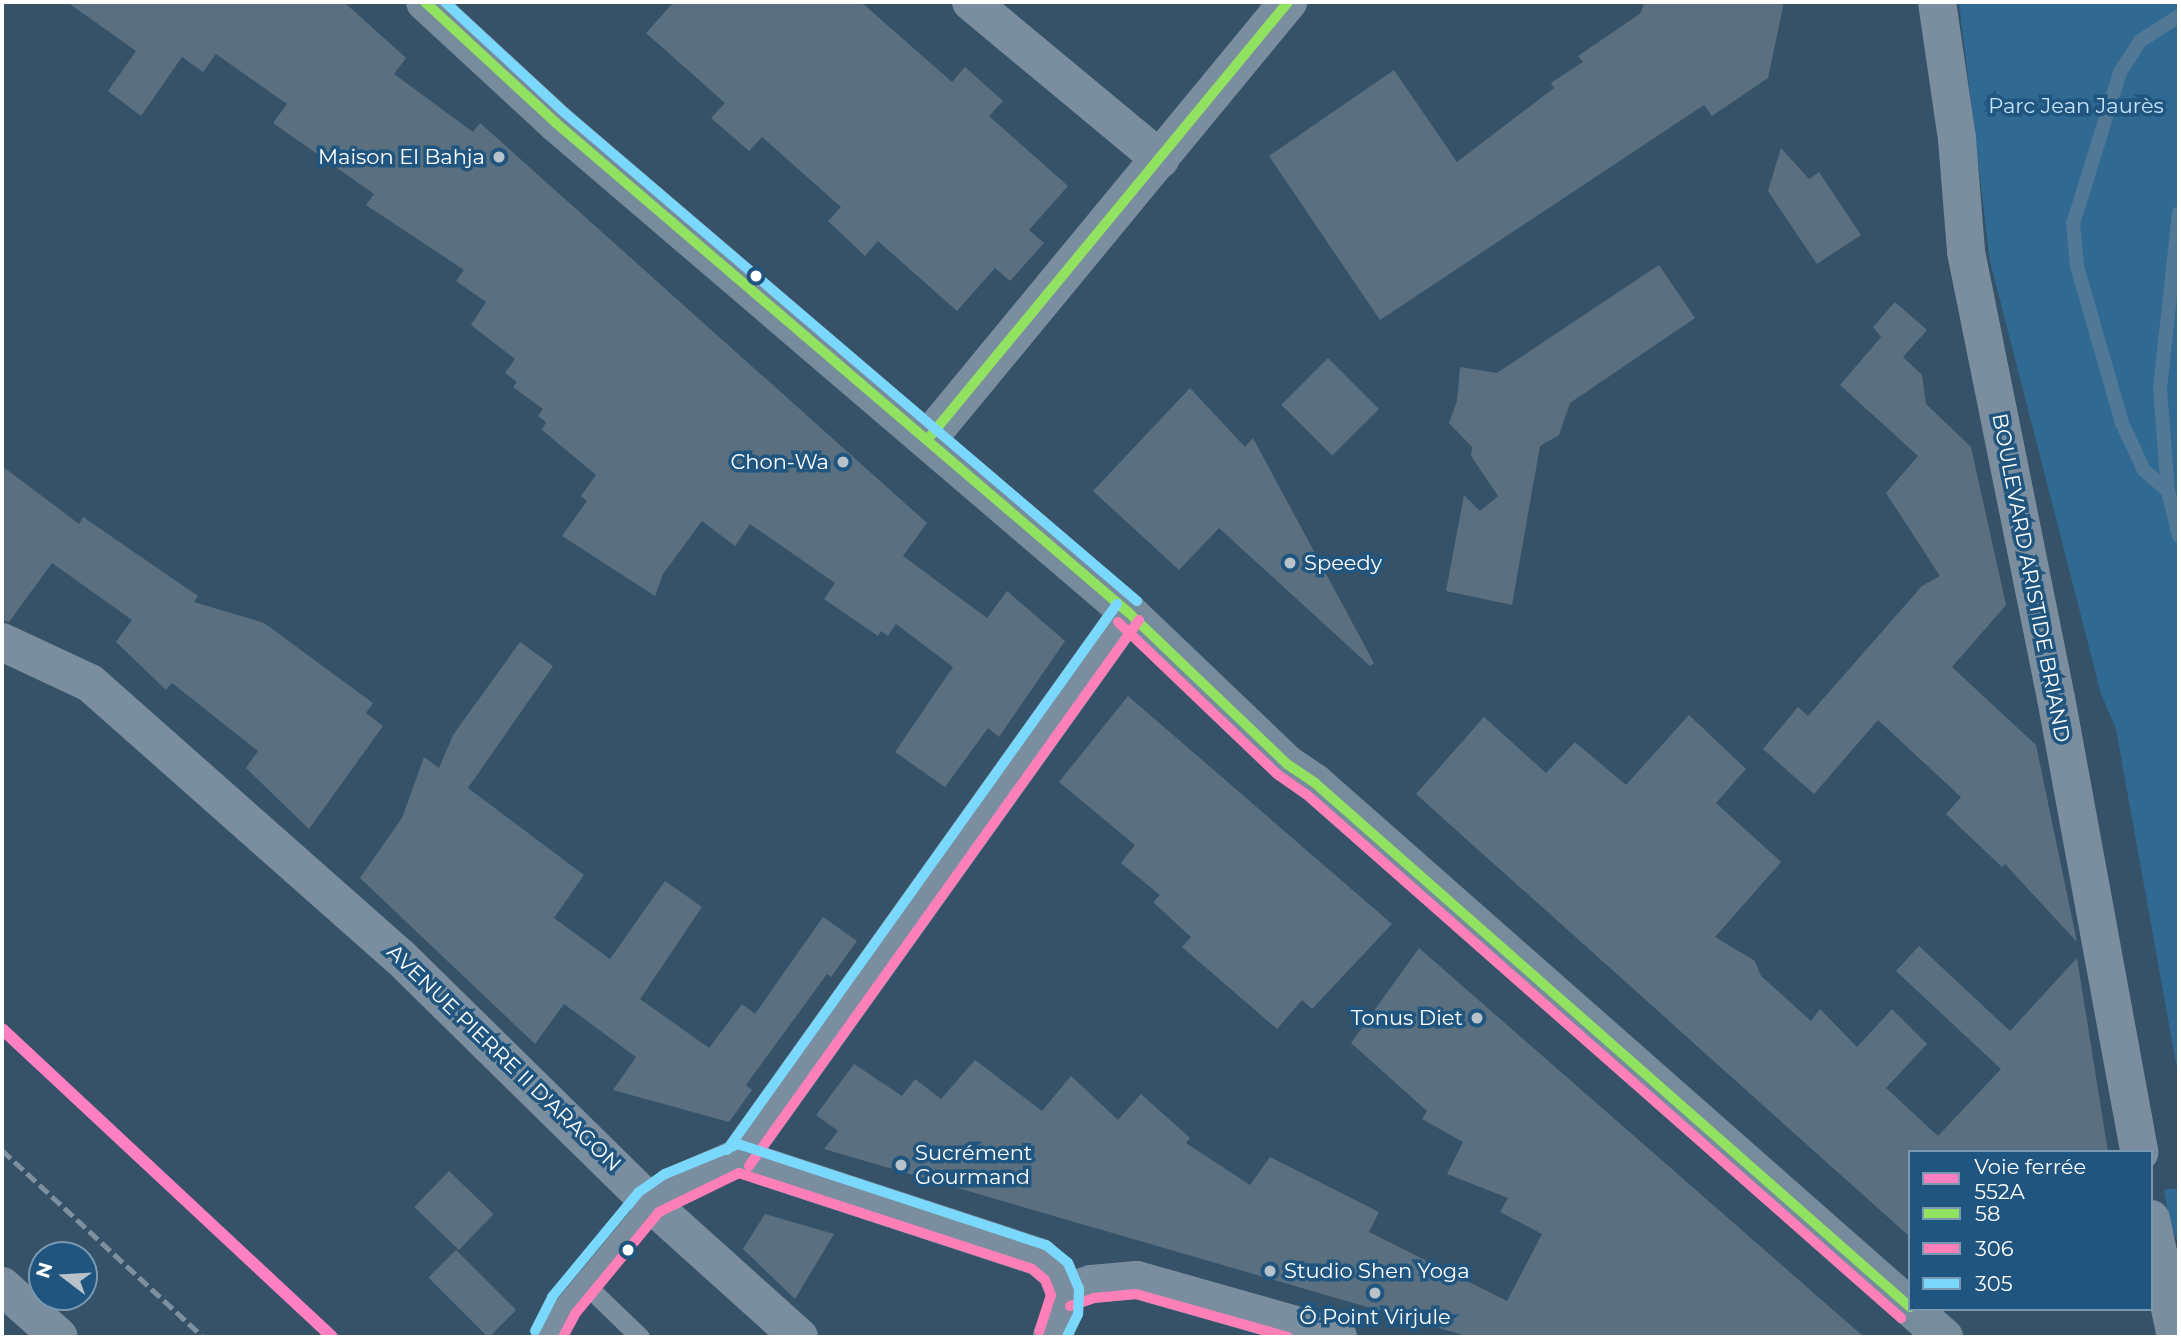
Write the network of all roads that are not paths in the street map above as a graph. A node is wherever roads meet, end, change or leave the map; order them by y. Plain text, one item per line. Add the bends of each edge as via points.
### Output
1 (425, 2) edge
2 (971, 2) edge
3 (1289, 2) edge
4 (1937, 2) edge
5 (1160, 159) junction
6 (927, 440) junction
7 (1128, 612) junction
8 (2, 642) edge
9 (2139, 1150) edge
10 (738, 1158) junction
11 (649, 1202) junction
12 (2153, 1228) edge
13 (584, 1283) junction
14 (2, 1286) edge
15 (1065, 1293) junction
16 (1908, 1305) edge
17 (1914, 1311) edge
18 (59, 1337) edge
19 (547, 1337) edge
20 (640, 1337) edge
21 (799, 1337) edge
22 (1052, 1337) edge
23 (1338, 1337) edge
24 (1944, 1337) edge
25 (2176, 1337) edge

1 - 6 main road via 556,123
2 - 5 street
3 - 5 street
4 - 9 street, BOULEVARD ARISTIDE BRIAND via 1957,139 1966,251 2053,685
5 - 6 street
6 - 7 main road
7 - 10 street
7 - 16 main road via 1287,764 1315,782
8 - 11 street, AVENUE PIERRE II D'ARAGON via 90,682 399,956
10 - 11 street via 671,1187
10 - 15 street via 1039,1257 1057,1272
11 - 13 lane
11 - 21 street, AVENUE PIERRE II D'ARAGON
12 - 25 street
13 - 19 lane via 563,1306
13 - 20 lane
14 - 18 street
15 - 22 street via 1064,1311
15 - 23 street via 1091,1284 1137,1280
17 - 24 main road

